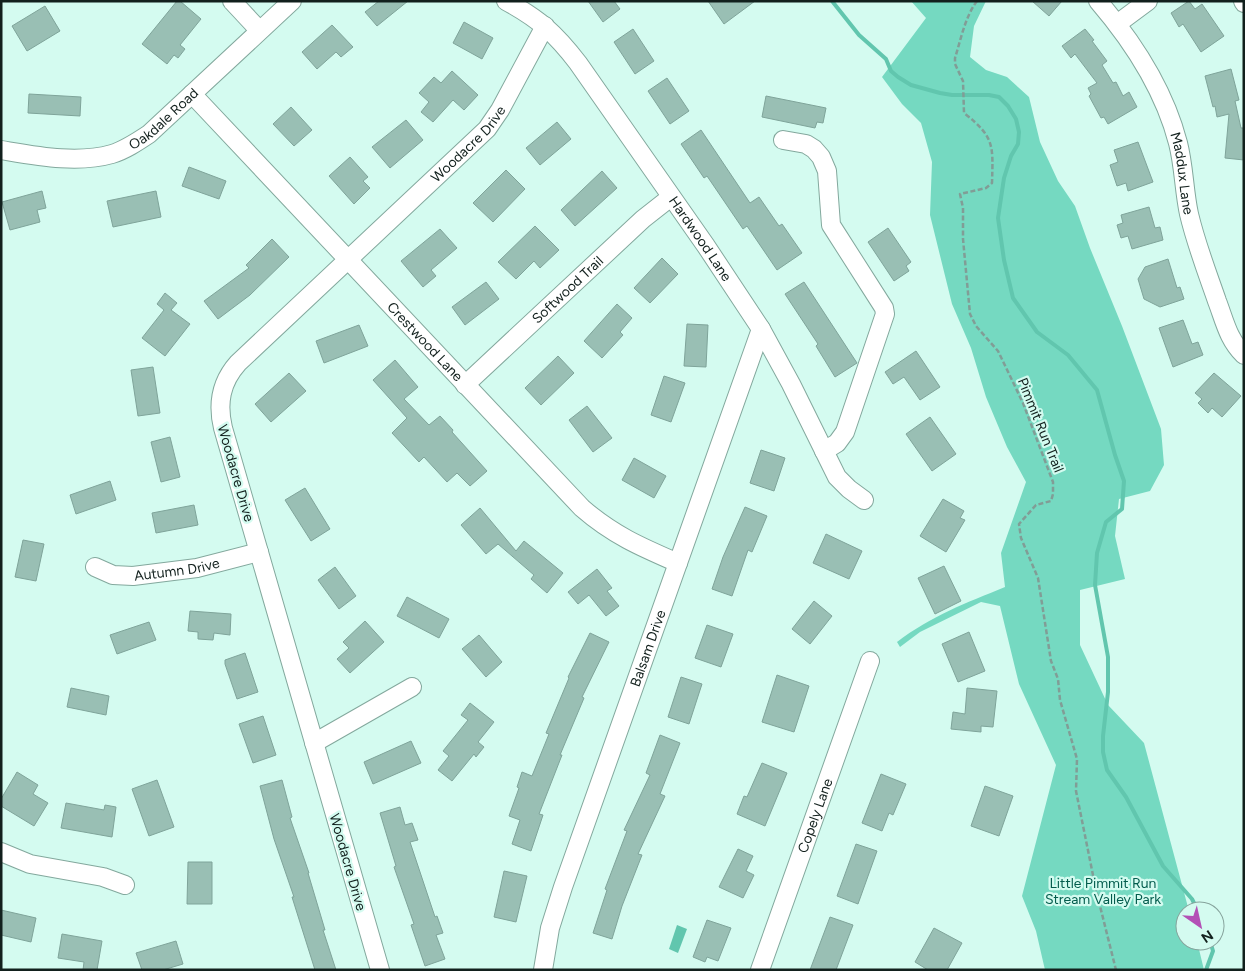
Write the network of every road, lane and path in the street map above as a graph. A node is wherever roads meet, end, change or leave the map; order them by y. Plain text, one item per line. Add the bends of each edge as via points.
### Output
1 (232, 1) edge
2 (292, 1) edge
3 (506, 1) edge
4 (977, 1) edge
5 (1098, 1) edge
6 (1148, 1) edge
7 (1117, 24) junction
8 (545, 26) junction
9 (259, 30) junction
10 (192, 94) junction
11 (783, 140) dead end
12 (1, 150) edge
13 (671, 197) junction
14 (347, 260) junction
15 (761, 328) junction
16 (1244, 355) edge
17 (465, 385) junction
18 (824, 451) junction
19 (864, 500) dead end
20 (259, 552) junction
21 (678, 563) junction
22 (95, 567) dead end
23 (870, 661) dead end
24 (412, 687) dead end
25 (314, 743) junction
26 (1, 852) edge
27 (125, 885) dead end
28 (380, 970) edge
29 (543, 970) edge
30 (760, 970) edge
31 (1116, 970) edge

1 - 9 street
2 - 9 street, Oakdale Road
3 - 8 street, Hardwood Lane
4 - 31 path, Pimmit Run Trail via 955,58 963,81 964,113 981,127 993,149 992,183 986,188 960,194 969,308 976,326 998,351 1023,404 1052,482 1051,501 1036,506 1018,524 1038,578 1051,661 1077,758 1076,791
5 - 7 street, Maddux Lane
6 - 7 street
7 - 16 street, Maddux Lane via 1138,52 1168,111 1178,141 1189,212 1201,257 1229,337
8 - 13 street, Hardwood Lane via 578,63
8 - 14 street, Woodacre Drive via 487,129
9 - 10 street, Oakdale Road
10 - 12 street, Oakdale Road via 149,134 113,153 72,159
10 - 14 street, Crestwood Lane
11 - 18 street via 806,144 821,157 827,171 831,225 885,314 845,432 837,443
13 - 15 street, Hardwood Lane
13 - 17 street, Softwood Trail via 643,218
14 - 17 street, Crestwood Lane
14 - 20 street, Woodacre Drive via 238,363 221,393 221,419
15 - 18 street, Hardwood Lane
15 - 21 street, Balsam Drive
17 - 21 street, Crestwood Lane via 597,521 625,540
18 - 19 street, Hardwood Lane via 837,477
20 - 22 street, Autumn Drive via 197,568 133,576 113,575
20 - 25 street, Woodacre Drive
21 - 29 street, Balsam Drive via 563,887 550,928
23 - 30 street, Copely Lane
24 - 25 street
25 - 28 street, Woodacre Drive
26 - 27 street via 30,864 103,877

